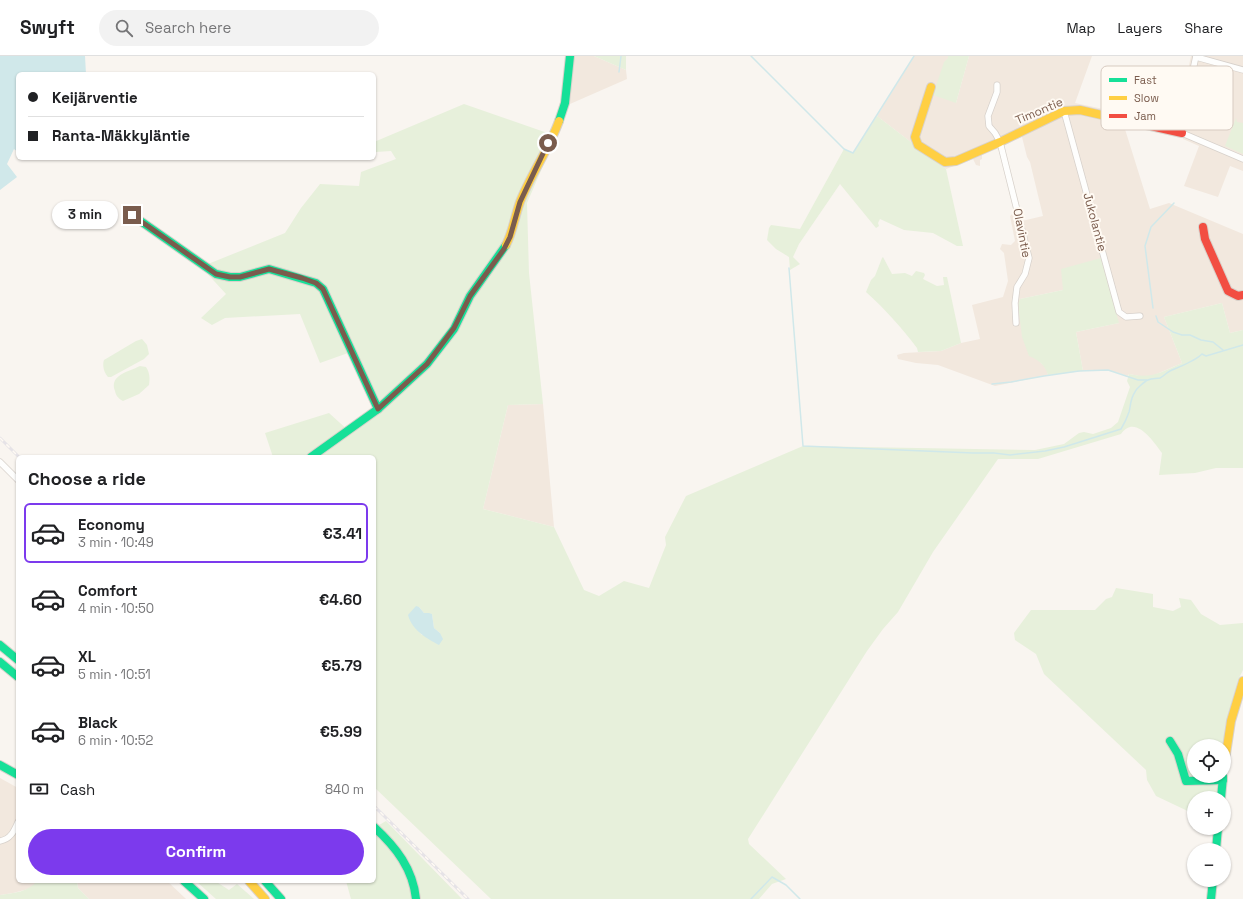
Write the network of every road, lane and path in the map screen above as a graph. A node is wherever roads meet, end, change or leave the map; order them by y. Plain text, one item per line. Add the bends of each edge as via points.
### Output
1 (570, 56) edge
2 (1196, 56) edge
3 (1194, 66) edge
4 (1230, 66) edge
5 (1233, 67) edge
6 (1243, 70) edge
7 (997, 85) dead end
8 (931, 87) dead end
9 (1064, 111) junction
10 (1101, 115) edge
11 (1168, 130) edge
12 (1182, 133) joint
13 (1000, 142) junction
14 (1243, 159) edge
15 (132, 215) dead end
16 (1203, 227) dead end
17 (1243, 295) edge
18 (1140, 316) dead end
19 (1016, 323) dead end
20 (378, 409) junction
21 (313, 455) edge
22 (0, 462) edge
23 (16, 478) edge
24 (0, 645) edge
25 (16, 658) edge
26 (0, 662) edge
27 (16, 675) edge
28 (1243, 682) edge
29 (1228, 739) edge
30 (1170, 741) dead end
31 (0, 765) edge
32 (16, 774) edge
33 (1187, 781) edge
34 (16, 826) edge
35 (376, 829) edge
36 (0, 841) edge
37 (186, 883) edge
38 (251, 883) edge
39 (267, 883) edge
40 (1212, 887) edge
41 (204, 899) edge
42 (265, 899) edge
43 (281, 899) edge
44 (416, 899) edge
45 (1211, 899) edge

1 - 20 main road via 565,103 520,202 504,249 470,296 454,328 427,364
2 - 3 street
2 - 4 street
5 - 6 street
7 - 13 street, Olavintie via 988,116 989,126
8 - 13 main road, Timontie via 915,138 918,145 945,162 956,161
9 - 10 main road, Timontie via 1080,110
9 - 13 main road, Timontie
9 - 18 street, Jukolantie via 1120,312 1126,317
11 - 12 main road, Timontie
12 - 14 street
13 - 19 street, Olavintie via 1030,258 1017,287
15 - 20 main road via 216,274 240,277 269,269 316,283 323,289
16 - 17 main road via 1205,239 1228,291 1238,296
20 - 21 main road
22 - 23 street
24 - 25 main road
26 - 27 main road
28 - 29 main road
30 - 33 main road via 1178,754
31 - 32 main road
34 - 36 street via 6,840
35 - 44 main road via 406,864
37 - 41 main road
38 - 42 main road
39 - 43 main road
40 - 45 main road

